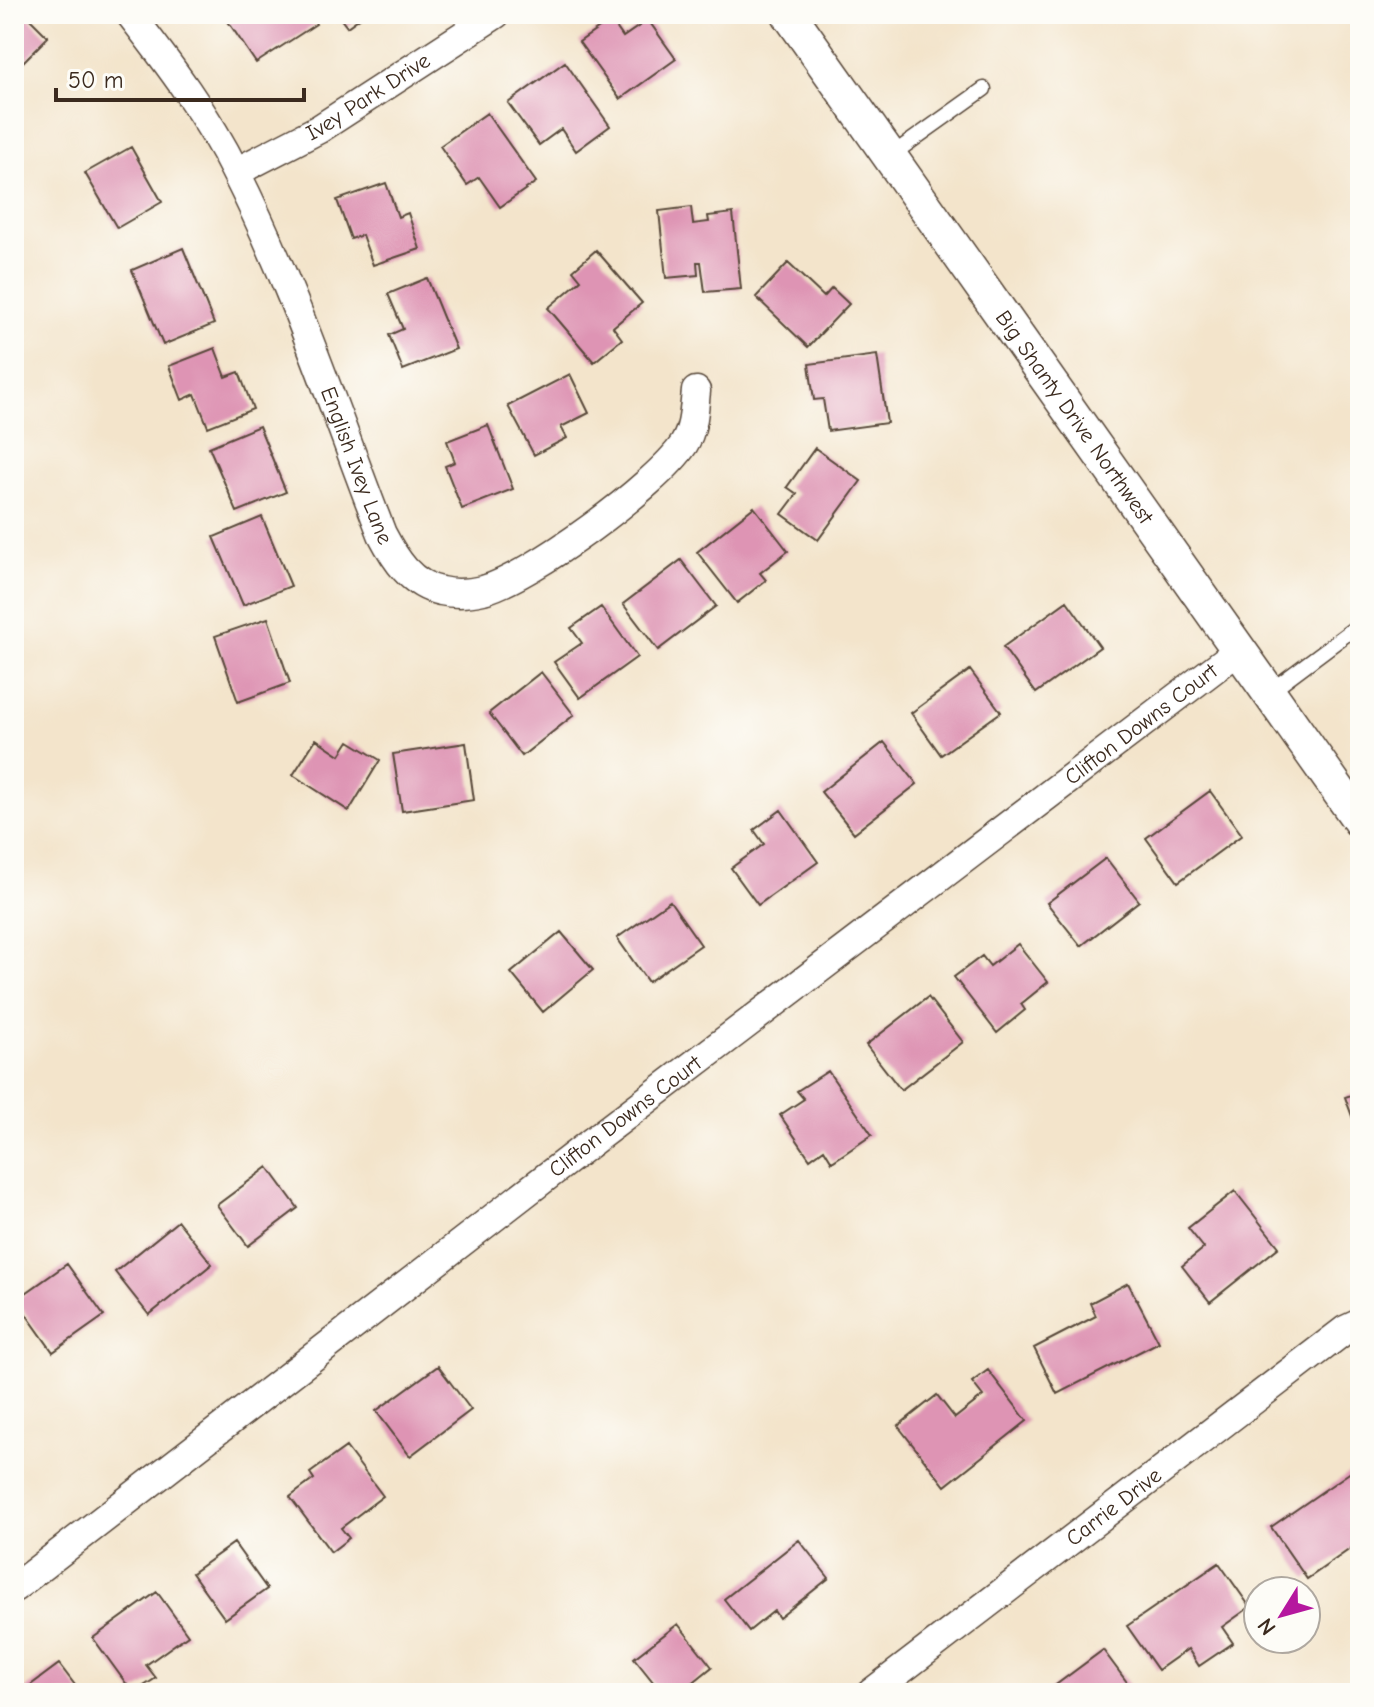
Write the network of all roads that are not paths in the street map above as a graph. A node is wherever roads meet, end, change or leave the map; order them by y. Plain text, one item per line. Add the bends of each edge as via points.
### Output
1 (130, 14) edge
2 (496, 14) edge
3 (789, 14) edge
4 (984, 89) dead end
5 (890, 156) junction
6 (236, 172) junction
7 (696, 391) dead end
8 (1360, 624) edge
9 (1239, 650) junction
10 (1269, 692) junction
11 (1360, 821) edge
12 (1360, 1323) edge
13 (14, 1588) edge
14 (871, 1693) edge

1 - 6 street, English Ivey Lane
2 - 6 street, Ivey Park Drive via 319,129
3 - 5 street, Big Shanty Drive Northwest
4 - 5 lane
5 - 9 street, Big Shanty Drive Northwest
6 - 7 street, English Ivey Lane via 285,282 382,534 394,557 425,587 455,593 484,590 546,558 665,466 693,422
8 - 10 lane
9 - 10 street, Big Shanty Drive Northwest
9 - 13 street, Clifton Downs Court
10 - 11 street, Big Shanty Drive Northwest
12 - 14 street, Carrie Drive

